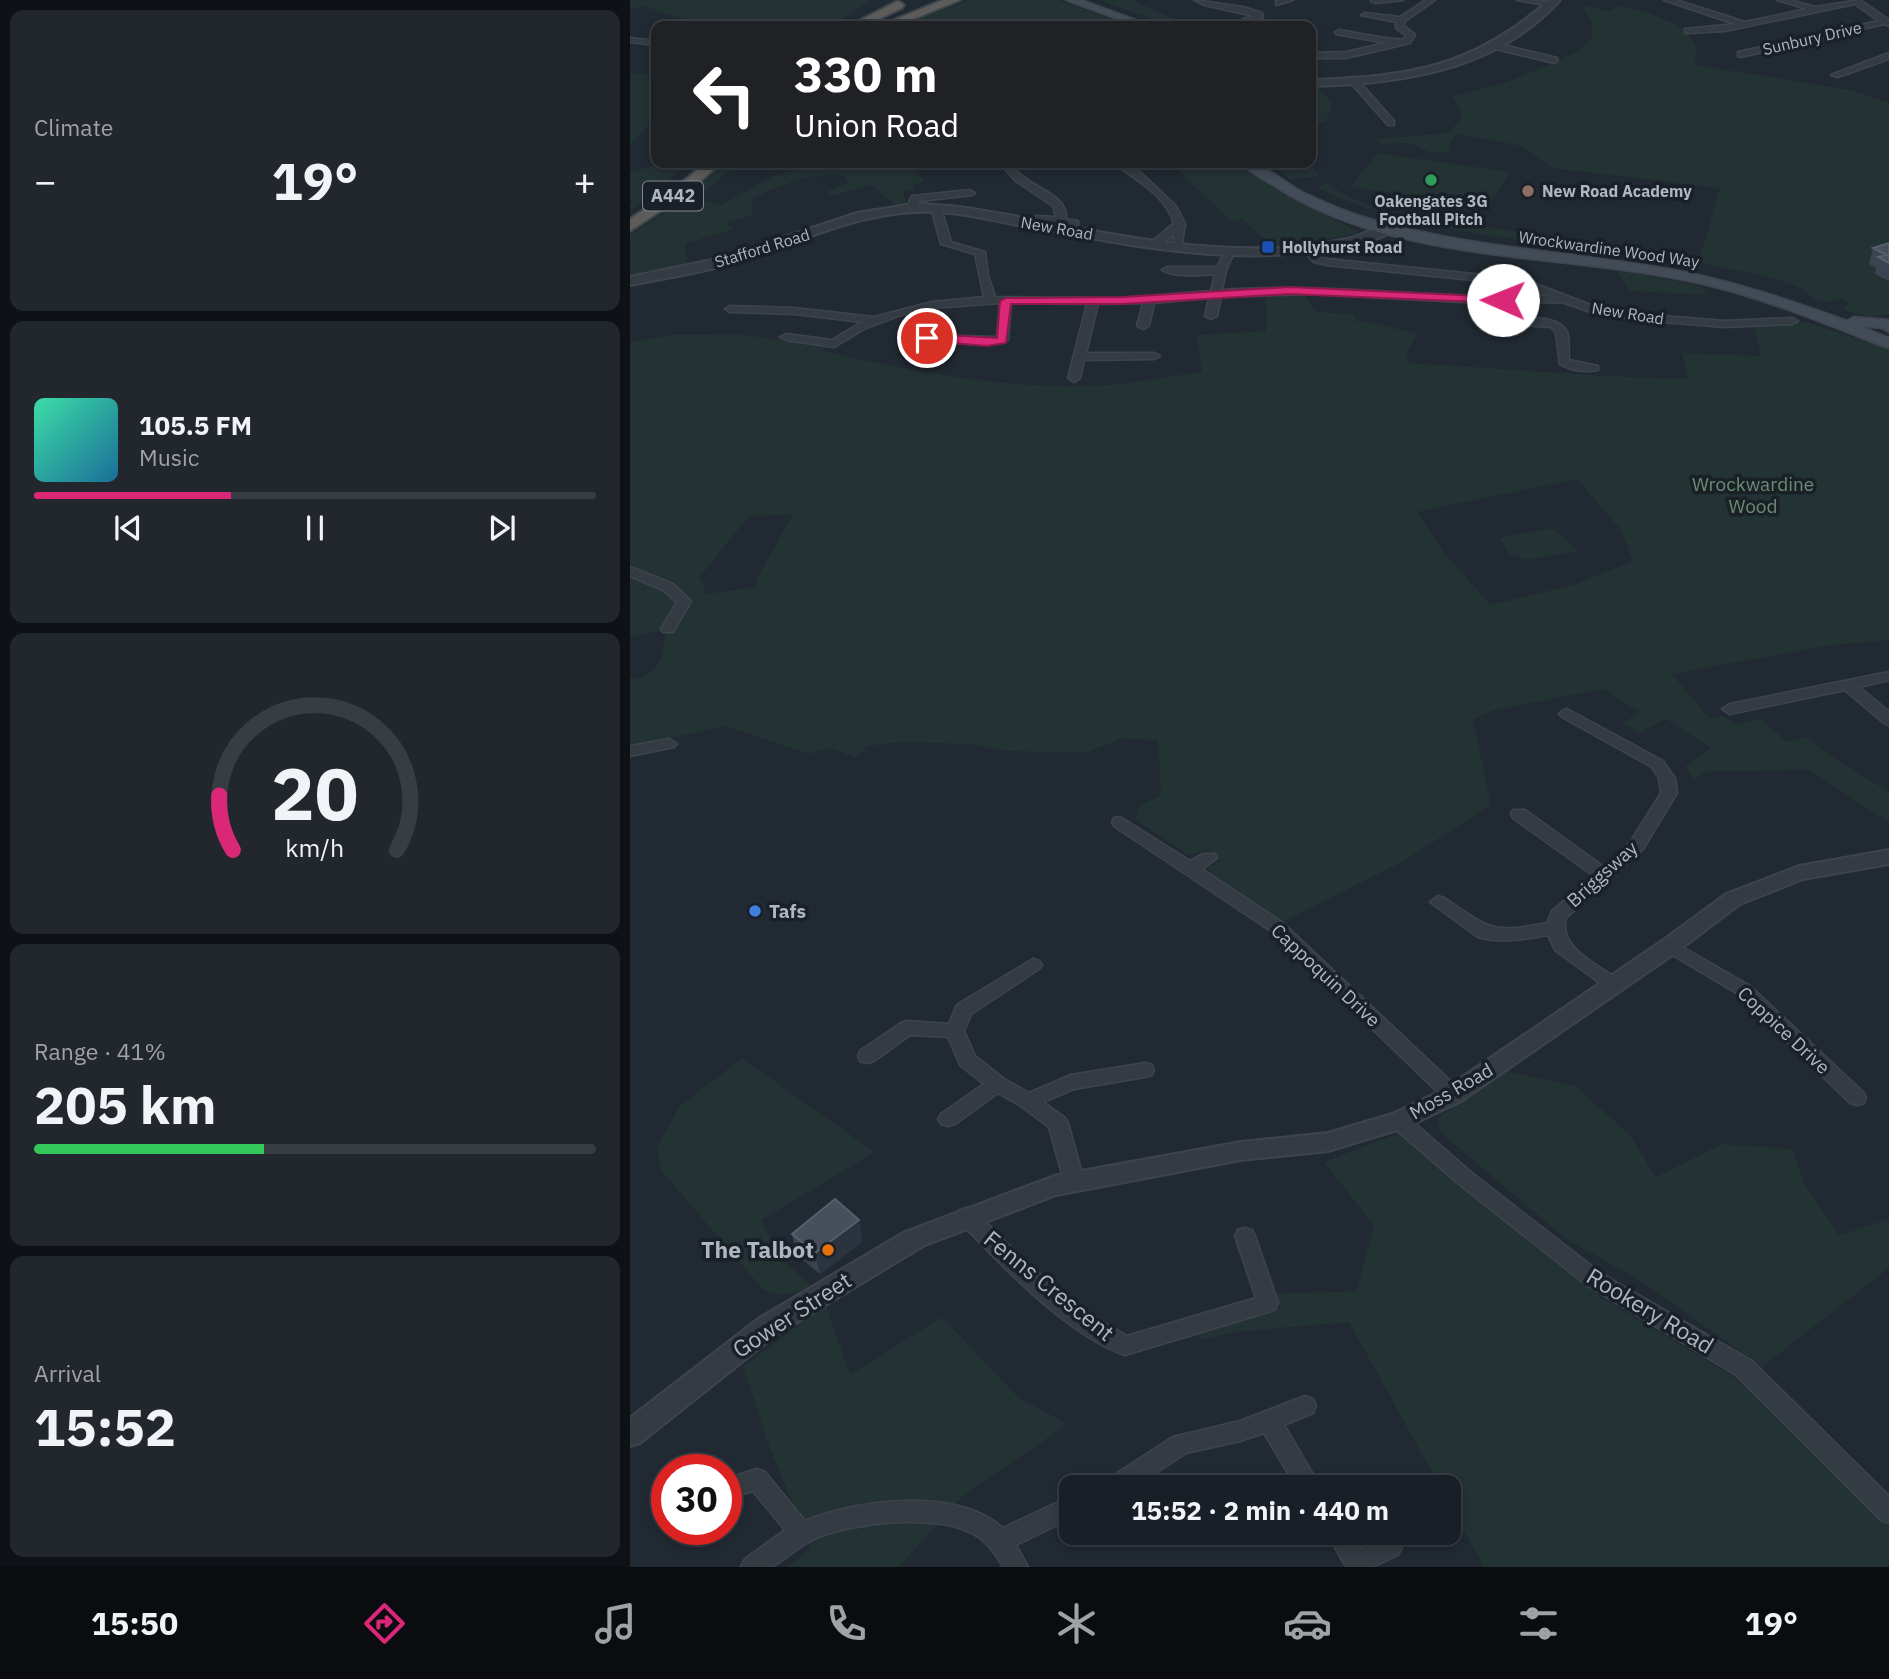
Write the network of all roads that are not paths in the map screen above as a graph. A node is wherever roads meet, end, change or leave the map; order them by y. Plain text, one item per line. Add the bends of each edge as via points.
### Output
1 (885, 0) edge
2 (911, 0) edge
3 (923, 0) edge
4 (954, 0) edge
5 (1071, 0) edge
6 (1198, 0) edge
7 (1289, 0) edge
8 (1399, 0) edge
9 (1431, 0) edge
10 (1521, 0) edge
11 (1668, 0) edge
12 (1781, 0) edge
13 (1856, 0) edge
14 (1375, 1) edge
15 (1081, 2) edge
16 (1553, 2) edge
17 (1279, 3) dead end
18 (1815, 9) junction
19 (1365, 15) dead end
20 (1401, 20) junction
21 (851, 21) edge
22 (866, 21) edge
23 (879, 21) edge
24 (898, 21) edge
25 (1132, 21) edge
26 (1245, 21) edge
27 (1886, 23) edge
28 (1743, 25) junction
29 (1688, 31) dead end
30 (1339, 32) dead end
31 (630, 40) edge
32 (651, 42) edge
33 (1394, 44) junction
34 (1496, 46) junction
35 (1741, 54) dead end
36 (1889, 56) edge
37 (1316, 57) edge
38 (1554, 60) dead end
39 (1835, 75) dead end
40 (1354, 81) junction
41 (1316, 83) edge
42 (1391, 122) dead end
43 (693, 168) edge
44 (708, 168) edge
45 (1009, 168) edge
46 (1131, 168) edge
47 (1255, 168) edge
48 (1264, 168) edge
49 (970, 193) dead end
50 (936, 208) junction
51 (912, 209) junction
52 (892, 212) joint
53 (630, 216) edge
54 (1039, 218) dead end
55 (1058, 221) junction
56 (1073, 223) dead end
57 (1180, 224) junction
58 (630, 226) edge
59 (1390, 228) junction
60 (1156, 244) junction
61 (1177, 247) junction
62 (1306, 249) junction
63 (1229, 253) junction
64 (1167, 270) dead end
65 (1221, 270) junction
66 (630, 281) edge
67 (1392, 283) junction
68 (1217, 293) junction
69 (1565, 298) junction
70 (1149, 299) junction
71 (1094, 300) junction
72 (1486, 300) junction
73 (1006, 301) junction
74 (990, 302) junction
75 (738, 307) dead end
76 (1212, 316) dead end
77 (1839, 317) junction
78 (877, 320) junction
79 (1792, 321) dead end
80 (1143, 326) dead end
81 (1889, 331) edge
82 (1867, 332) junction
83 (786, 337) dead end
84 (927, 338) dead end
85 (1154, 356) dead end
86 (1078, 357) junction
87 (1594, 368) dead end
88 (1074, 378) dead end
89 (630, 571) edge
90 (668, 629) dead end
91 (1889, 676) edge
92 (1846, 683) junction
93 (1730, 709) dead end
94 (1567, 714) dead end
95 (1889, 720) edge
96 (669, 744) dead end
97 (630, 751) edge
98 (1519, 814) dead end
99 (1120, 822) dead end
100 (1889, 857) edge
101 (1209, 858) dead end
102 (1191, 869) junction
103 (1605, 876) junction
104 (1438, 902) dead end
105 (1554, 928) junction
106 (1670, 946) junction
107 (1033, 965) dead end
108 (1614, 985) junction
109 (955, 1031) junction
110 (867, 1056) dead end
111 (1145, 1070) dead end
112 (997, 1084) junction
113 (1453, 1095) junction
114 (1857, 1098) dead end
115 (1028, 1101) junction
116 (948, 1119) dead end
117 (1399, 1121) junction
118 (1074, 1181) junction
119 (967, 1216) junction
120 (1245, 1236) dead end
121 (1306, 1406) dead end
122 (1269, 1421) junction
123 (630, 1434) edge
124 (1133, 1475) edge
125 (1302, 1475) edge
126 (742, 1484) edge
127 (1889, 1512) edge
128 (1059, 1514) edge
129 (801, 1533) junction
130 (1001, 1541) junction
131 (1346, 1545) edge
132 (1391, 1547) dead end
133 (1358, 1565) edge
134 (753, 1567) edge
135 (1016, 1567) edge

1 - 21 highway
2 - 22 highway
3 - 23 highway
4 - 24 highway
5 - 15 main road
6 - 26 street via 1259,15
7 - 17 street
8 - 14 street
9 - 20 street
10 - 16 street
11 - 28 street
12 - 18 street
13 - 18 street
13 - 27 street
15 - 25 main road
16 - 34 street
18 - 28 street
19 - 20 street
20 - 33 street via 1399,26 1411,35
27 - 35 street, Sunbury Drive
28 - 29 street
30 - 33 street
31 - 32 street
33 - 37 street
34 - 38 street
34 - 40 street via 1431,69
36 - 39 street
40 - 41 street
40 - 42 street
43 - 53 highway, A442
44 - 58 highway, A442
45 - 55 street via 1021,181 1050,197 1061,210
46 - 57 street via 1176,211
47 - 59 main road, Wrockwardine Wood Way via 1315,202
48 - 59 main road, Wrockwardine Wood Way via 1295,188
49 - 51 street via 915,198
50 - 51 street, New Road
50 - 60 street, New Road
50 - 74 street via 946,244 980,252
51 - 52 street, New Road
52 - 66 street, Stafford Road via 851,220 724,261
54 - 55 street
55 - 56 street
57 - 60 street
57 - 61 street
59 - 62 street, New Road via 1360,240
59 - 77 main road, Wrockwardine Wood Way via 1476,245 1688,274
59 - 82 main road, Wrockwardine Wood Way via 1443,243 1700,279
60 - 61 street, New Road
61 - 63 street, New Road
62 - 63 street, New Road
62 - 67 street, New Road via 1318,260
63 - 65 street
64 - 65 street
65 - 68 street
67 - 68 street
67 - 69 street, New Road via 1523,282
67 - 72 street
68 - 70 street
68 - 76 street
69 - 72 street
69 - 79 street, New Road via 1595,310 1651,319 1725,324
70 - 71 street
70 - 80 street
71 - 73 street
71 - 86 street
72 - 87 street via 1485,320 1553,323 1562,335 1564,362
73 - 74 street
73 - 84 street via 1002,340
74 - 78 street via 938,305
75 - 78 street
77 - 81 main road
77 - 82 main road, Wrockwardine Wood Way
78 - 83 street via 851,329 834,344
81 - 82 main road, Wrockwardine Wood Way
85 - 86 street
86 - 88 street
89 - 90 street via 668,587 684,601
91 - 92 street
92 - 93 street
92 - 95 street
94 - 103 street, Briggsway via 1658,764 1667,778 1669,793 1637,845
96 - 97 street
98 - 103 street
99 - 102 street, Cappoquin Drive
100 - 106 street, Moss Road via 1840,864 1764,885 1732,899
101 - 102 street
102 - 113 street, Cappoquin Drive via 1278,927
103 - 105 street, Briggsway via 1558,915
104 - 105 street via 1484,933 1510,936
105 - 108 street, Briggsway via 1561,946
106 - 108 street, Moss Road
106 - 114 street, Coppice Drive via 1744,990
107 - 109 street via 963,1010
108 - 113 street, Moss Road
109 - 110 street via 907,1028
109 - 112 street via 967,1060
111 - 115 street via 1071,1082
112 - 115 street
112 - 116 street
113 - 117 street, Moss Road
115 - 118 street via 1058,1123
117 - 118 street, Moss Road via 1328,1142 1241,1151
117 - 127 street, Rookery Road via 1595,1280 1745,1368
118 - 119 street, Moss Road
119 - 120 street, Fenns Crescent via 1005,1256 1101,1334 1125,1346 1268,1303
119 - 123 street, Gower Street via 914,1239 767,1327
121 - 122 street
122 - 124 street via 1181,1444
122 - 125 street
126 - 129 street via 757,1479
128 - 130 street
129 - 130 street via 852,1517 934,1514 967,1519
129 - 134 street
130 - 135 street
131 - 133 street
132 - 133 street

